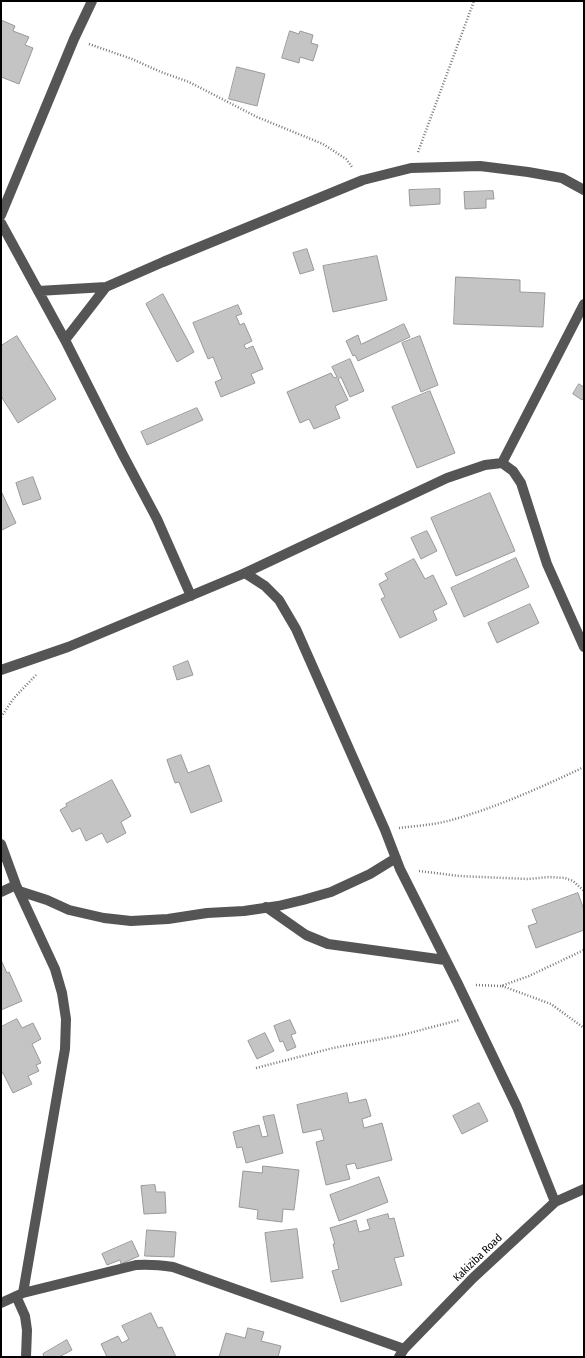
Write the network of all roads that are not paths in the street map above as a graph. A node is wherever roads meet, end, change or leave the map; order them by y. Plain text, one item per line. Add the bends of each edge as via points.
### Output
1 (92, 1) edge
2 (584, 190) edge
3 (1, 215) edge
4 (1, 223) edge
5 (106, 287) junction
6 (38, 291) junction
7 (584, 304) edge
8 (65, 340) junction
9 (502, 463) junction
10 (245, 573) junction
11 (191, 596) junction
12 (580, 628) edge
13 (584, 647) edge
14 (1, 670) edge
15 (1, 844) edge
16 (396, 858) junction
17 (18, 888) junction
18 (2, 890) edge
19 (266, 907) junction
20 (445, 960) junction
21 (584, 1189) edge
22 (555, 1202) junction
23 (19, 1294) junction
24 (1, 1302) edge
25 (402, 1353) edge
26 (26, 1357) edge

1 - 3 street
2 - 5 street via 562,178 528,172 480,166 411,168 363,180 170,258
4 - 6 street
5 - 6 street
5 - 8 street
6 - 8 street
7 - 9 street
8 - 11 street via 157,519
9 - 10 street via 485,465 447,478
9 - 12 street via 513,471 521,483 547,564
10 - 11 street
10 - 16 street via 265,586 279,600 296,629
11 - 14 street via 68,647
12 - 13 street
15 - 17 street
16 - 19 street via 370,874 331,892
16 - 20 street
17 - 18 street
17 - 19 street via 69,910 131,921
17 - 23 street via 55,969 66,1019 64,1049
19 - 20 street via 306,935 328,944
20 - 22 street via 517,1107
21 - 22 street, Kakiziba Road
22 - 25 street, Kakiziba Road via 473,1278
23 - 24 street
23 - 25 street via 136,1265 162,1265
23 - 26 street via 27,1330

